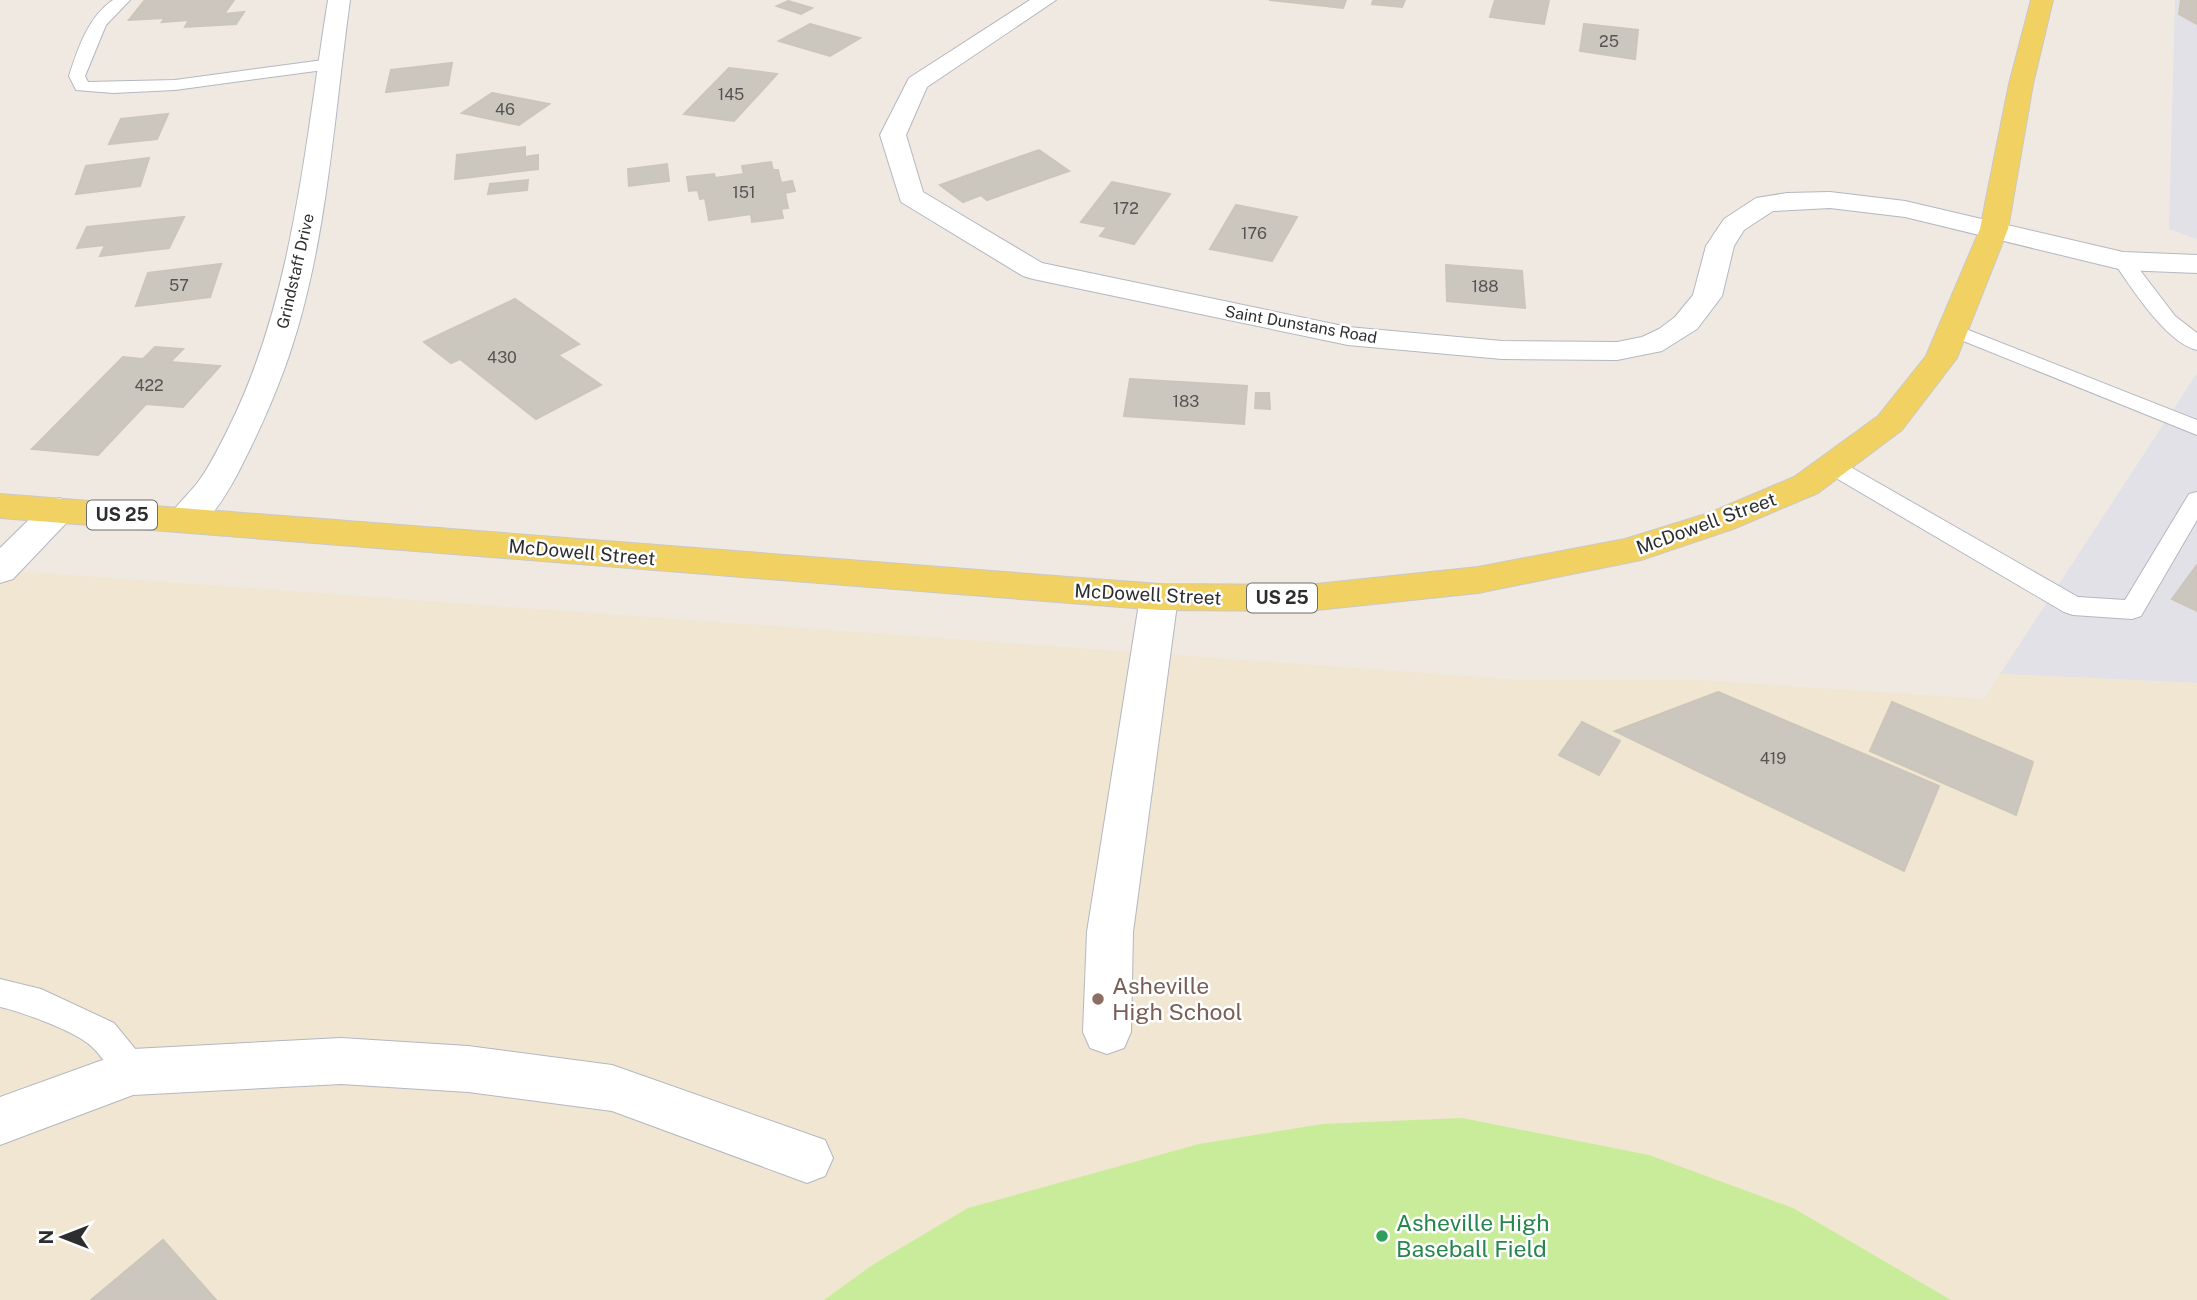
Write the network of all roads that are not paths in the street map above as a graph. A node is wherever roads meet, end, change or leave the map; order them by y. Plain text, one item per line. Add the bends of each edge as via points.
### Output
1 (123, 0) edge
2 (339, 0) edge
3 (1045, 0) edge
4 (2042, 0) edge
5 (331, 64) junction
6 (1994, 229) junction
7 (2123, 261) junction
8 (2197, 264) edge
9 (1953, 330) junction
10 (2197, 344) edge
11 (2197, 428) edge
12 (1832, 466) junction
13 (2197, 500) edge
14 (0, 506) edge
15 (59, 510) junction
16 (186, 519) junction
17 (0, 570) edge
18 (1159, 597) junction
19 (0, 993) edge
20 (1107, 1032) dead end
21 (133, 1072) junction
22 (0, 1121) edge
23 (807, 1158) dead end

1 - 5 lane via 89,37 77,76 82,88 186,84
2 - 5 street, Grindstaff Drive
3 - 6 street, Saint Dunstans Road via 917,83 893,135 911,196 1033,270 1348,336 1502,350 1617,351 1651,344 1686,323 1707,296 1720,246 1734,225 1766,204 1853,202
4 - 6 main road, McDowell Street / US 25
5 - 16 street, Grindstaff Drive via 308,220 277,350 220,473
6 - 7 street, Saint Dunstans Road
6 - 9 main road, McDowell Street / US 25
7 - 8 street, Saint Dunstans Road
7 - 10 lane via 2168,320
9 - 11 lane
9 - 12 main road, McDowell Street / US 25 via 1941,358 1890,424
12 - 13 lane via 2073,606 2132,610
12 - 18 main road, McDowell Street / US 25 via 1807,485 1721,521 1628,551 1527,571 1307,598
14 - 15 main road, McDowell Street / US 25
15 - 16 main road, McDowell Street / US 25
15 - 17 street
16 - 18 main road, McDowell Street / US 25
18 - 20 street via 1110,932
19 - 21 lane via 30,999 102,1034
21 - 22 street
21 - 23 street via 341,1061 468,1069 612,1088

